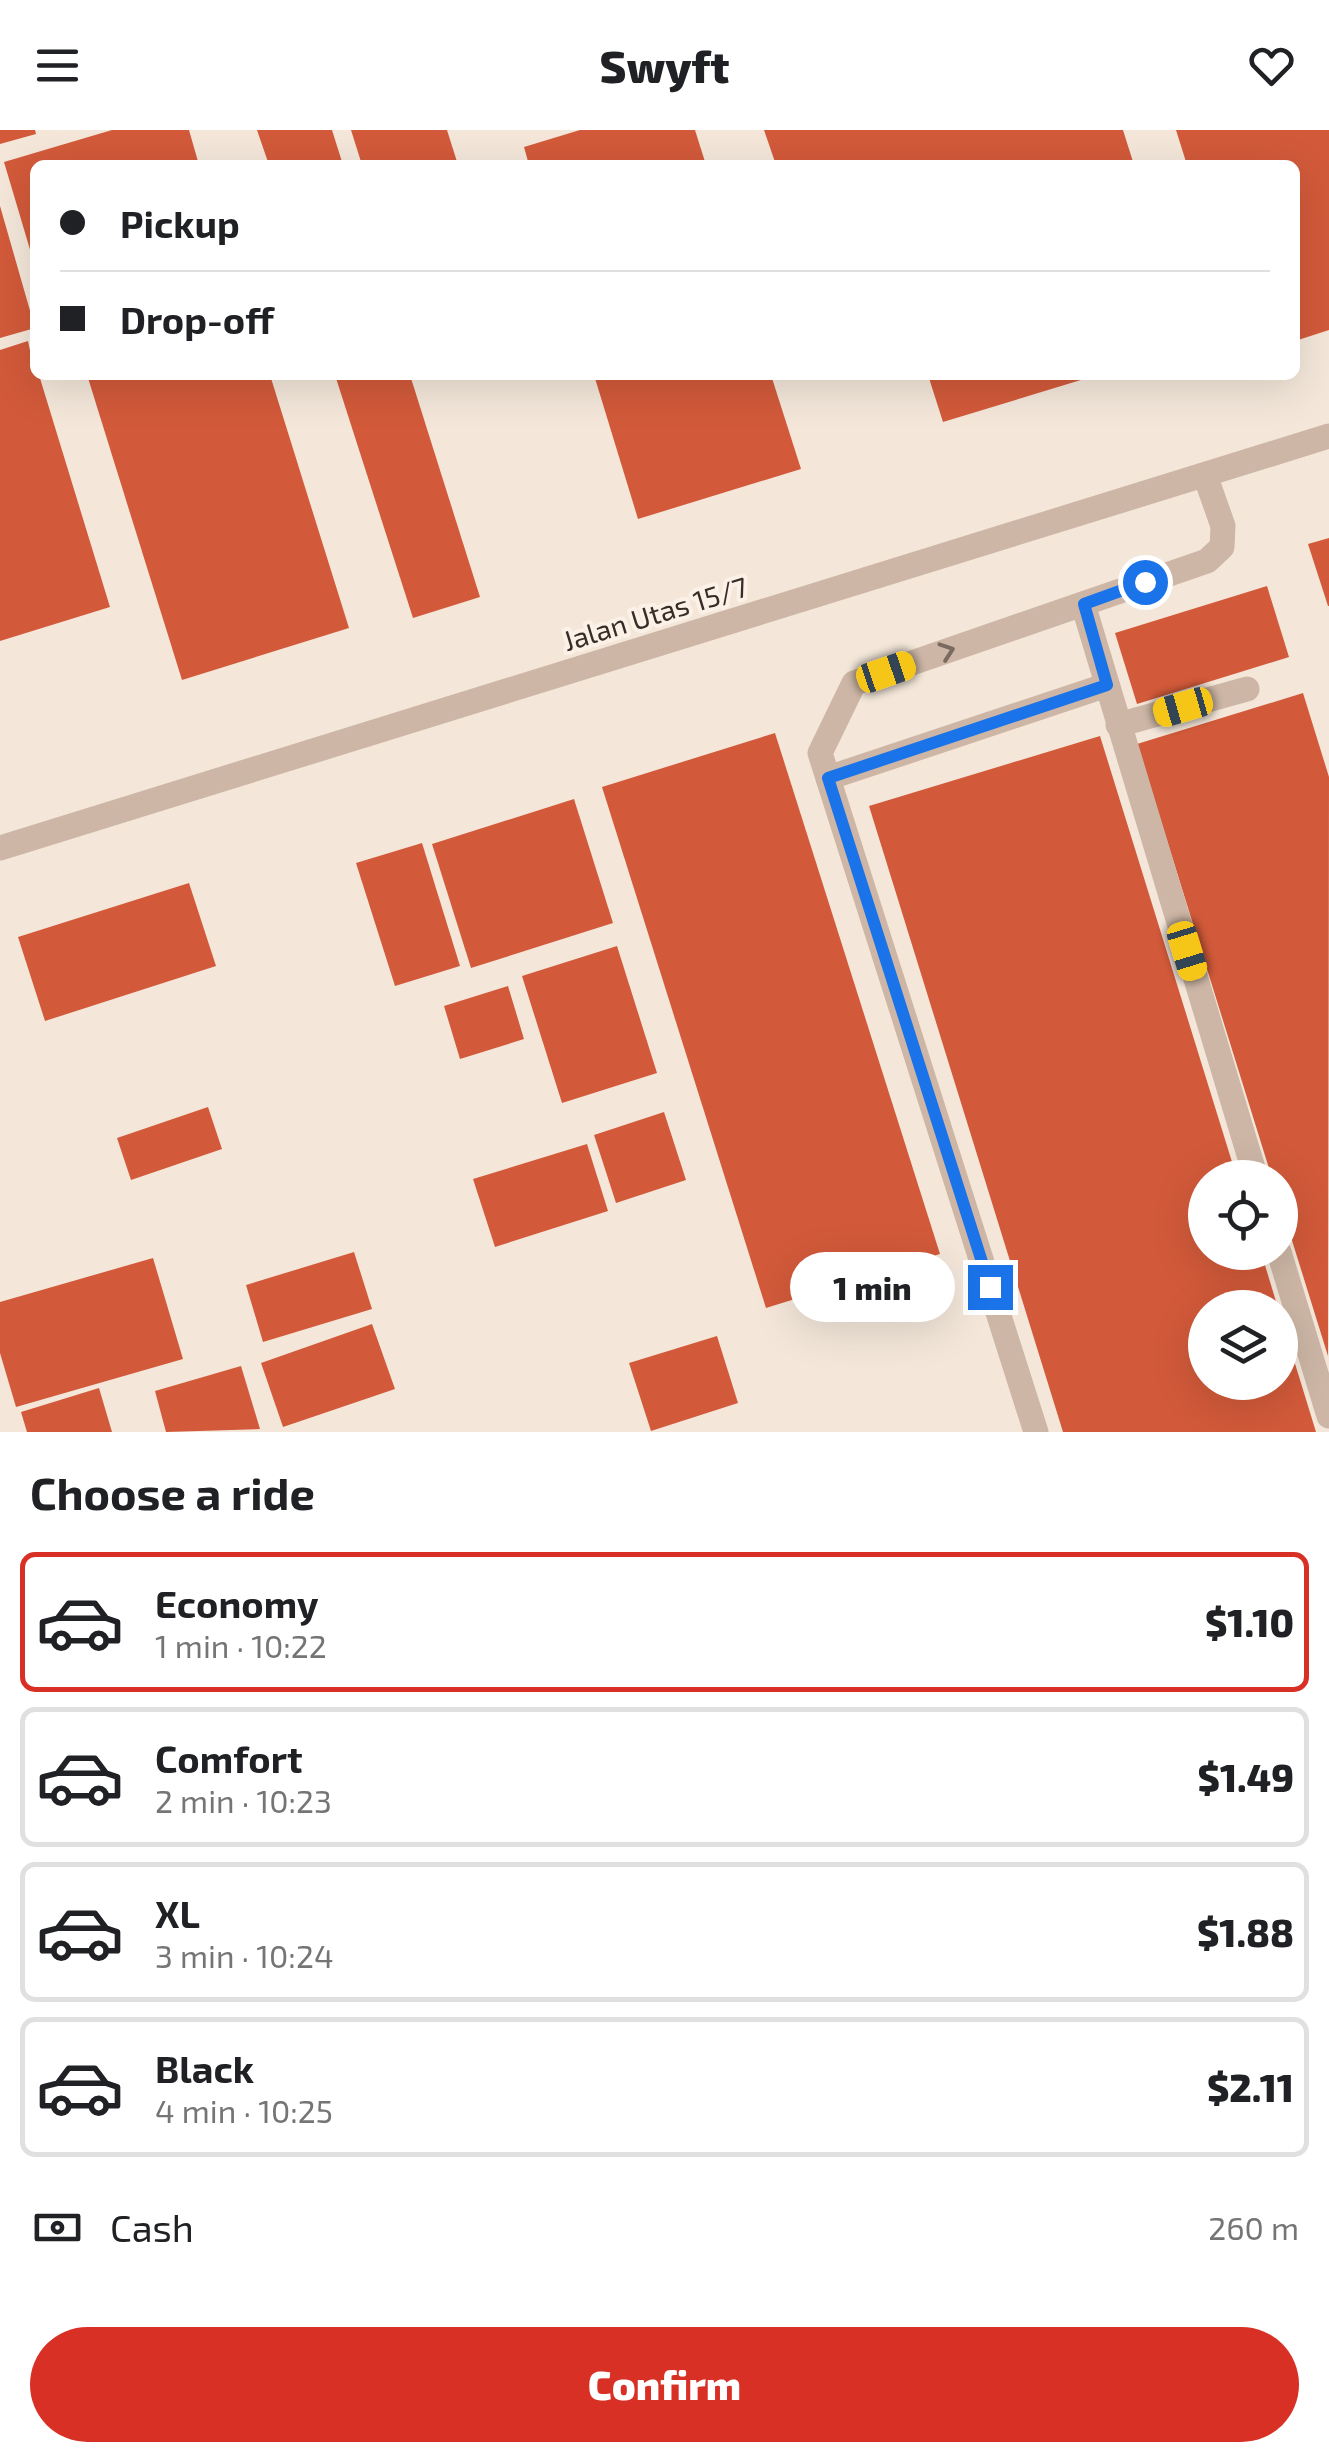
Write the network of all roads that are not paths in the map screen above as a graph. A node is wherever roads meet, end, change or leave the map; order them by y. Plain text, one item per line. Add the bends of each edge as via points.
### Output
1 (1329, 436) edge
2 (1205, 475) junction
3 (1084, 604) junction
4 (1107, 685) junction
5 (1248, 688) dead end
6 (1118, 725) junction
7 (828, 778) junction
8 (0, 848) edge
9 (1251, 1160) edge
10 (1284, 1270) edge
11 (1329, 1416) edge
12 (1036, 1432) edge

1 - 2 street, Jalan Utas 15/7
2 - 3 street via 1224,526 1222,547 1207,561
2 - 8 street, Jalan Utas 15/7
3 - 4 street
7 -> 3 street via 820,753 854,684
4 - 6 street
4 - 7 street
5 - 6 street
6 - 9 street
7 - 12 street
10 - 11 street

